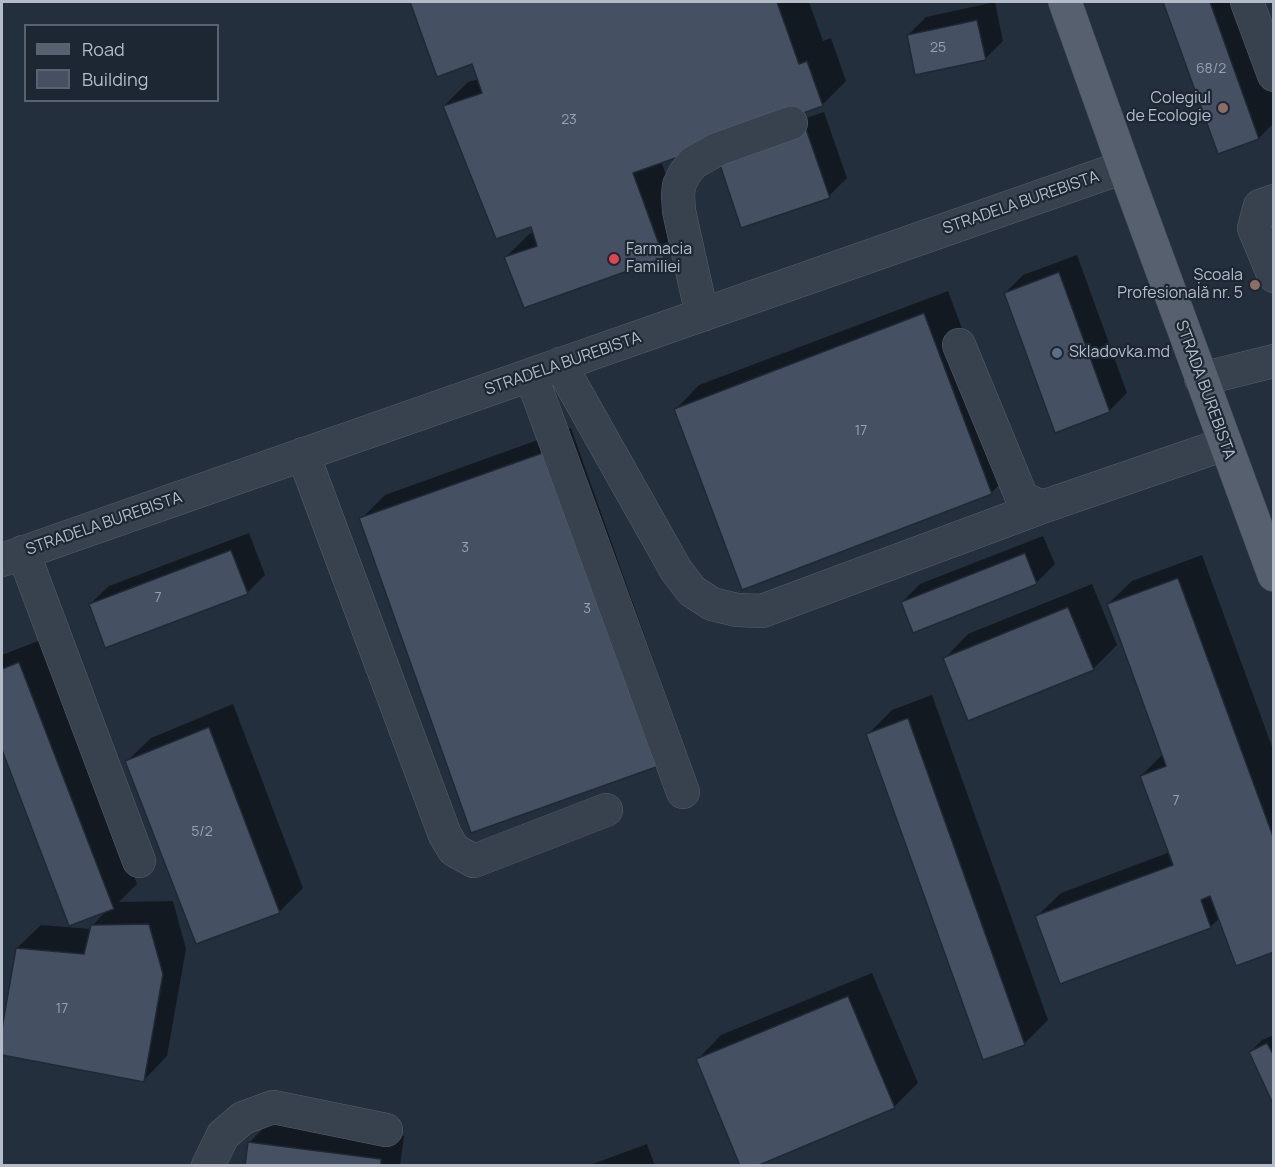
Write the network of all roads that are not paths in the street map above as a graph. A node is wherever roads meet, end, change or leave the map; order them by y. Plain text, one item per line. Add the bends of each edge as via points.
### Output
1 (1065, 2) edge
2 (1247, 2) edge
3 (1274, 75) edge
4 (791, 123) dead end
5 (1124, 167) junction
6 (1274, 201) edge
7 (1274, 276) edge
8 (702, 315) junction
9 (959, 345) dead end
10 (1274, 361) edge
11 (545, 370) junction
12 (1202, 379) junction
13 (1225, 444) junction
14 (303, 454) junction
15 (1042, 507) junction
16 (1268, 541) edge
17 (12, 556) edge
18 (1274, 575) edge
19 (683, 792) dead end
20 (606, 810) dead end
21 (139, 861) dead end
22 (386, 1130) dead end
23 (208, 1166) edge

1 - 5 main road, STRADA BUREBISTA
2 - 3 street
4 - 8 street via 718,149 685,173 678,195 679,211
5 - 8 street, STRADELA BUREBISTA
5 - 12 main road, STRADA BUREBISTA
6 - 7 street via 1260,206 1254,228
8 - 11 street, STRADELA BUREBISTA
9 - 15 street via 1022,498
10 - 12 street
11 - 14 street, STRADELA BUREBISTA
11 - 15 street via 676,570 692,591 712,604 762,611
11 - 19 street
12 - 13 main road, STRADA BUREBISTA
13 - 15 street
13 - 16 main road, STRADA BUREBISTA
14 - 17 street, STRADELA BUREBISTA
14 - 20 street via 445,835 454,850 474,861
16 - 18 main road, STRADA BUREBISTA
17 - 21 street
22 - 23 street via 273,1107 243,1119 223,1135

